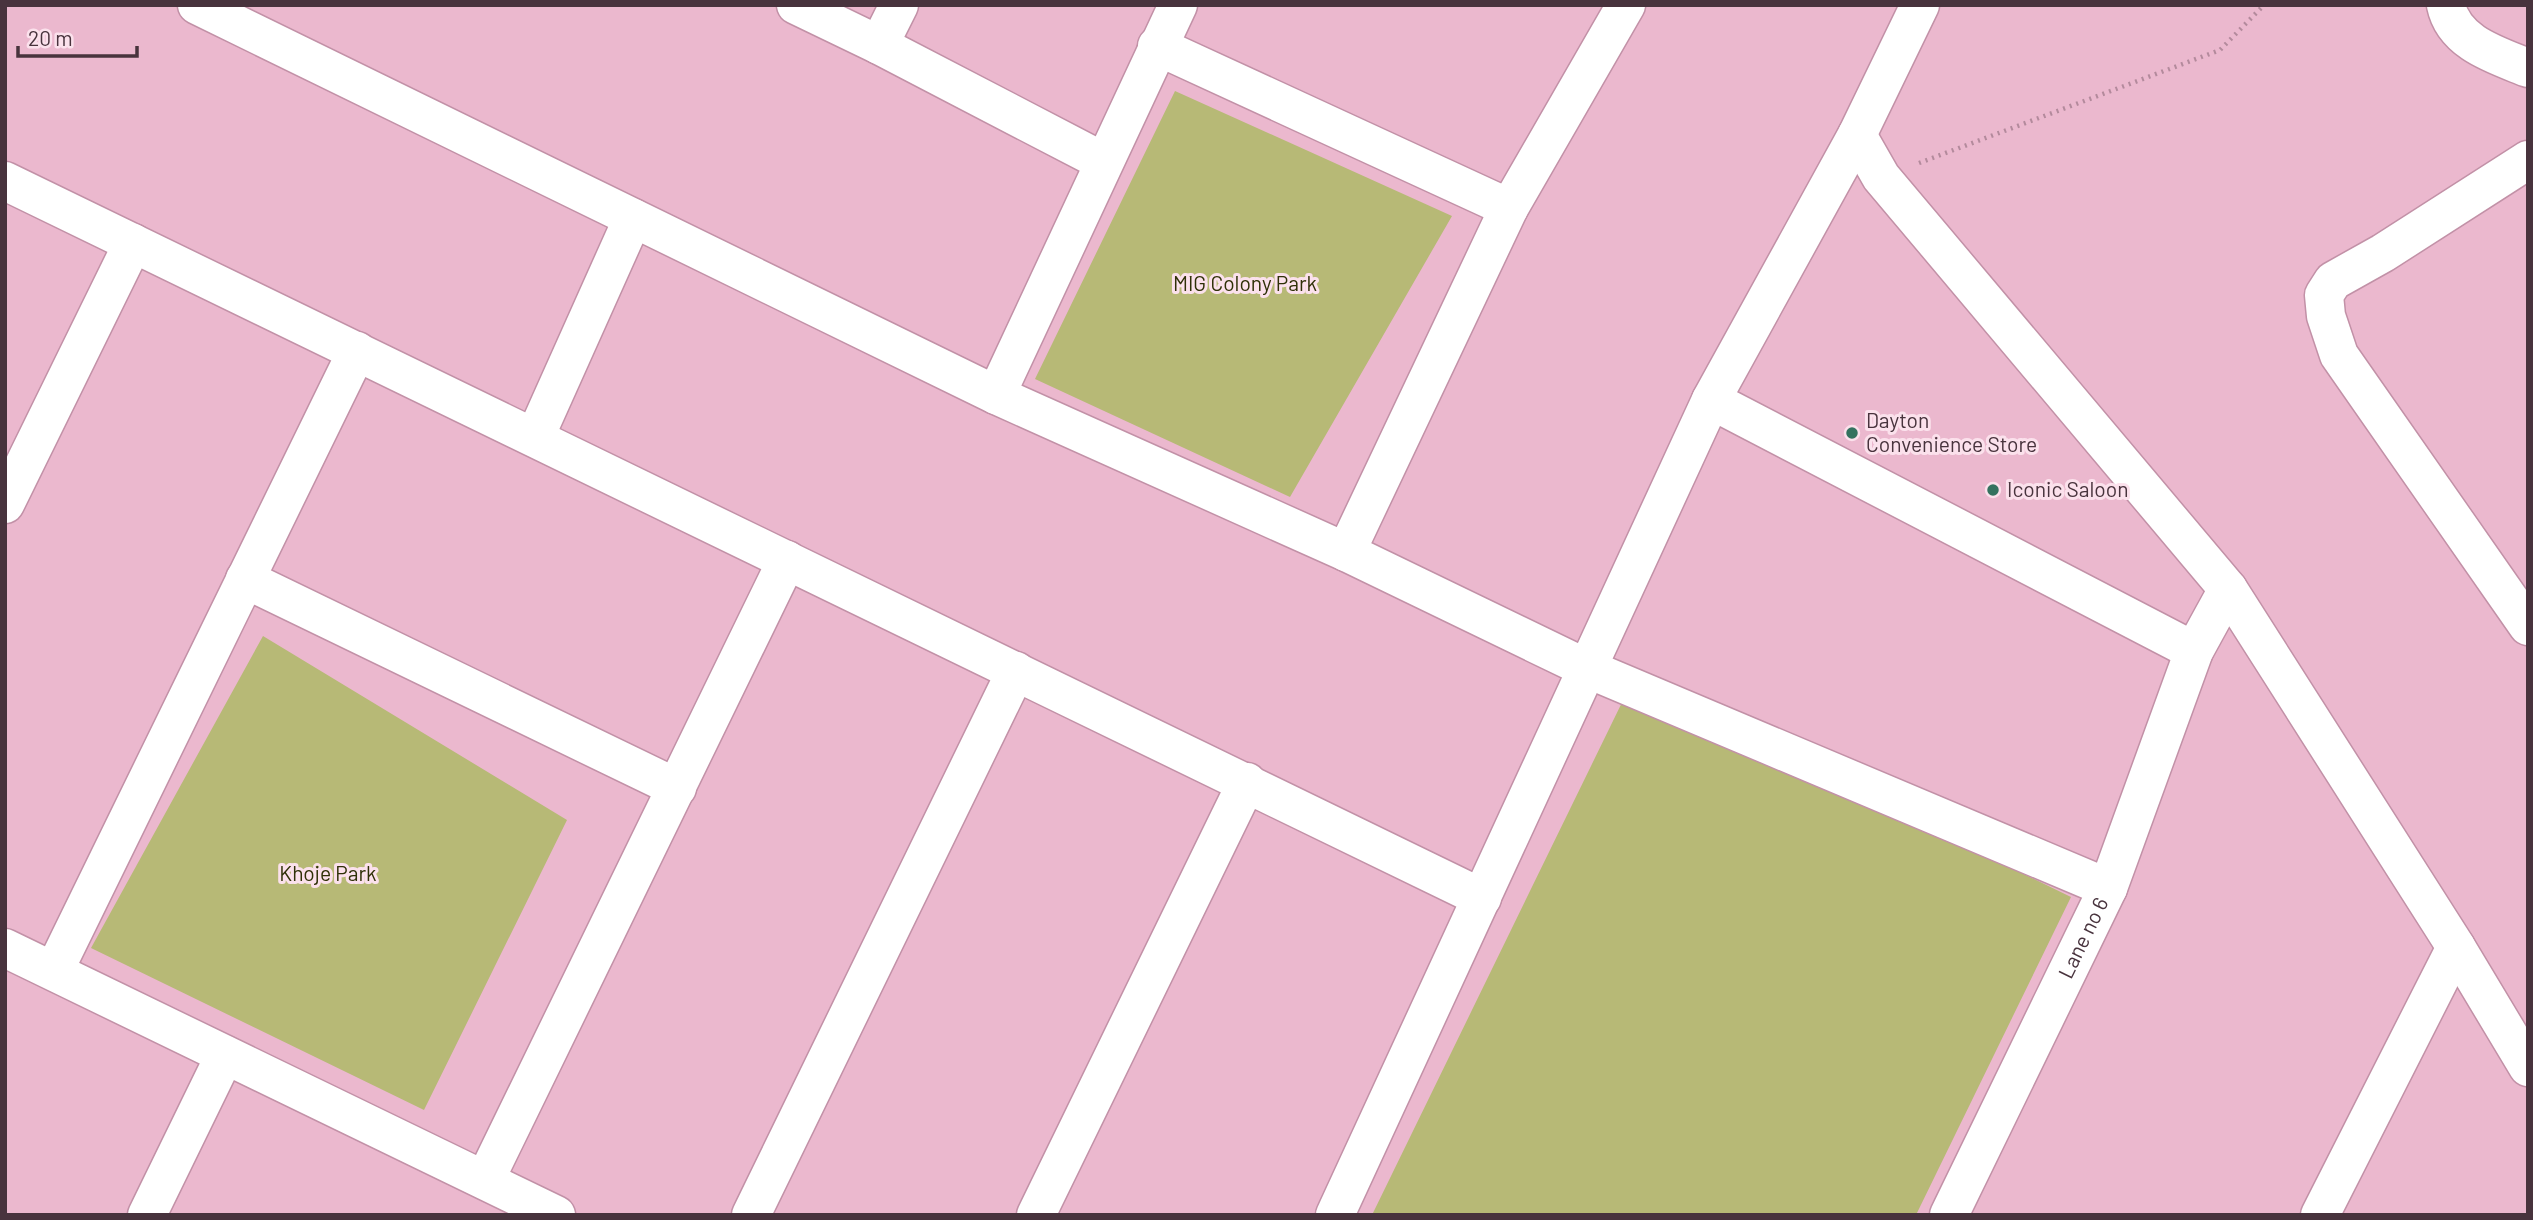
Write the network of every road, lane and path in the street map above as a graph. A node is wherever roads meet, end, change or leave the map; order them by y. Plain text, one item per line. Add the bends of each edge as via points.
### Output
1 (197, 5) edge
2 (796, 5) edge
3 (899, 5) edge
4 (1178, 5) edge
5 (1626, 5) edge
6 (1920, 5) edge
7 (2264, 5) edge
8 (2446, 5) edge
9 (879, 45) junction
10 (1157, 46) junction
11 (2528, 68) edge
12 (1857, 135) junction
13 (2528, 160) edge
14 (1104, 162) junction
15 (1881, 177) junction
16 (5, 181) edge
17 (1510, 208) junction
18 (633, 218) junction
19 (133, 243) junction
20 (356, 351) junction
21 (996, 395) junction
22 (1711, 400) junction
23 (535, 437) junction
24 (5, 505) edge
25 (1346, 552) junction
26 (788, 560) junction
27 (246, 579) junction
28 (2228, 589) junction
29 (2528, 626) edge
30 (2194, 651) junction
31 (1586, 668) junction
32 (1016, 671) junction
33 (1247, 782) junction
34 (677, 788) junction
35 (2108, 888) junction
36 (1482, 898) junction
37 (2456, 947) junction
38 (5, 948) edge
39 (54, 971) junction
40 (225, 1055) junction
41 (2528, 1067) edge
42 (485, 1180) junction
43 (147, 1215) edge
44 (556, 1215) edge
45 (751, 1215) edge
46 (1036, 1215) edge
47 (1335, 1215) edge
48 (1949, 1215) edge
49 (2320, 1215) edge

1 - 18 street
2 - 9 street
3 - 9 street
4 - 10 street
5 - 17 street
6 - 12 street
7 - 15 path via 2220,50
8 - 11 street via 2461,35
9 - 14 street
10 - 14 street
10 - 17 street
12 - 15 street
12 - 22 street
13 - 29 street via 2333,281 2324,295 2339,355
14 - 21 street
15 - 28 street
16 - 19 street
17 - 25 street
18 - 21 street
18 - 23 street
19 - 20 street
19 - 24 street
20 - 23 street
20 - 27 street
21 - 25 street
22 - 30 street
22 - 31 street
23 - 26 street
25 - 31 street
26 - 32 street
26 - 34 street
27 - 34 street
27 - 39 street
28 - 30 street, Lane no 6
28 - 37 street
30 - 35 street, Lane no 6
31 - 35 street
31 - 36 street
32 - 33 street
32 - 45 street
33 - 36 street
33 - 46 street
34 - 42 street
35 - 48 street, Lane no 6
36 - 47 street
37 - 41 street
37 - 49 street
38 - 39 street
39 - 40 street
40 - 42 street
40 - 43 street
42 - 44 street

